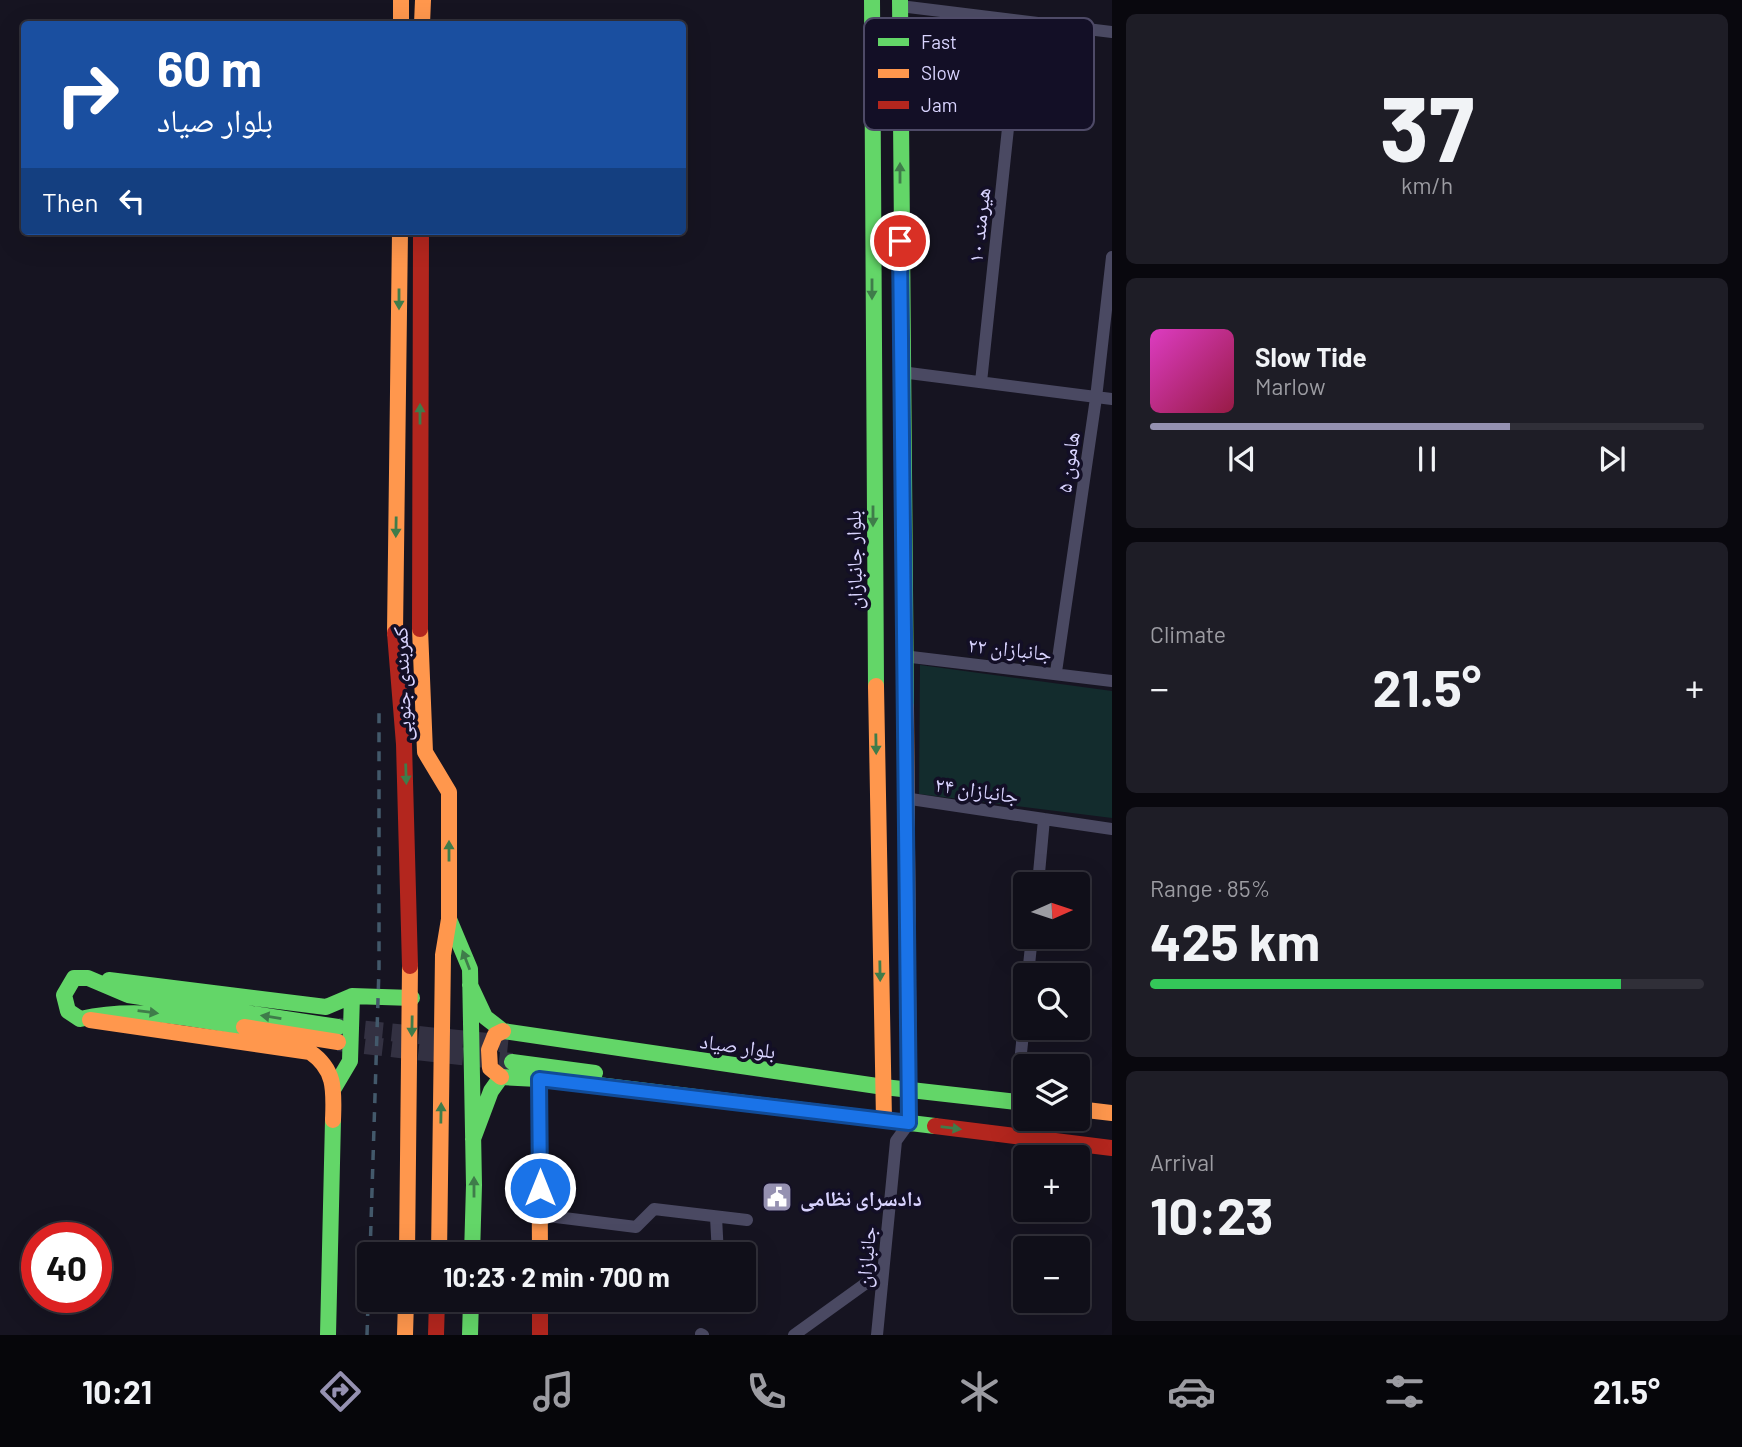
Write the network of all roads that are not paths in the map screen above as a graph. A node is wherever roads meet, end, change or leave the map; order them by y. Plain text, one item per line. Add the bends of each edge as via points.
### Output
1 (401, 0) edge
2 (422, 0) edge
3 (872, 0) edge
4 (900, 3) edge
5 (872, 18) edge
6 (992, 18) edge
7 (401, 21) edge
8 (422, 21) edge
9 (1094, 30) edge
10 (1112, 32) edge
11 (872, 130) edge
12 (900, 130) edge
13 (1008, 130) edge
14 (400, 235) edge
15 (421, 235) edge
16 (1112, 257) edge
17 (901, 372) junction
18 (981, 382) junction
19 (1096, 398) junction
20 (1112, 399) edge
21 (398, 456) junction
22 (420, 457) junction
23 (902, 543) junction
24 (873, 544) junction
25 (395, 578) junction
26 (420, 578) junction
27 (903, 656) junction
28 (1056, 672) junction
29 (1112, 681) edge
30 (403, 690) junction
31 (423, 690) junction
32 (905, 798) junction
33 (1044, 819) junction
34 (1112, 829) edge
35 (1039, 872) edge
36 (879, 914) junction
37 (906, 914) junction
38 (449, 919) junction
39 (88, 978) junction
40 (470, 985) junction
41 (352, 996) junction
42 (412, 998) junction
43 (80, 1019) junction
44 (505, 1038) junction
45 (512, 1062) tunnel mouth
46 (500, 1077) junction
47 (539, 1079) junction
48 (884, 1087) junction
49 (334, 1088) junction
50 (910, 1090) junction
51 (1013, 1101) edge
52 (794, 1109) junction
53 (1090, 1110) edge
54 (1112, 1113) edge
55 (884, 1120) junction
56 (909, 1123) junction
57 (473, 1139) junction
58 (896, 1141) junction
59 (1112, 1148) edge
60 (540, 1215) junction
61 (716, 1217) junction
62 (747, 1220) dead end
63 (407, 1242) edge
64 (439, 1242) edge
65 (472, 1242) edge
66 (540, 1242) edge
67 (717, 1242) edge
68 (883, 1271) junction
69 (406, 1312) edge
70 (437, 1312) edge
71 (471, 1312) edge
72 (540, 1312) edge
73 (328, 1335) edge
74 (405, 1335) edge
75 (436, 1335) edge
76 (470, 1335) edge
77 (540, 1335) edge
78 (794, 1335) edge
79 (877, 1335) edge

1 - 7 main road
2 - 8 main road
3 -> 5 main road, بلوار جانبازان
4 - 6 street
9 - 10 street
11 -> 24 main road, بلوار جانبازان
17 -> 12 main road
13 - 18 street, هیرمند ۱۰
14 -> 21 main road, کمربندی جنوبی
22 -> 15 main road, کمربندی جنوبی
16 - 19 street, هامون ۵
17 - 18 street
17 - 23 main road
18 - 19 street
19 - 20 street
19 - 28 street, هامون ۵
21 - 22 main road
21 -> 25 main road, کمربندی جنوبی
22 - 26 main road, کمربندی جنوبی
23 - 24 main road
23 - 27 main road
24 -> 36 main road, بلوار جانبازان
25 - 26 main road
25 - 30 main road, کمربندی جنوبی via 395,632
26 - 31 main road, کمربندی جنوبی
27 - 28 street, جانبازان ۲۲
27 - 32 main road
28 - 29 street, جانبازان ۲۲
30 - 31 main road
30 -> 42 main road, کمربندی جنوبی
38 -> 31 main road, کمربندی جنوبی via 449,792 425,752
32 - 33 street, جانبازان ۲۴
32 - 37 main road
33 - 34 street, جانبازان ۲۴
33 - 35 street
36 - 37 main road
36 -> 48 main road, بلوار جانبازان
37 - 50 main road
40 -> 38 main road via 470,968
64 -> 38 main road, کمربندی جنوبی via 443,955
39 - 41 main road via 326,1007
39 - 43 main road via 74,978 64,988 62,1002 68,1013
43 -> 39 main road via 141,1011 338,1035 128,995
40 - 44 main road via 485,1017
40 - 57 main road
41 - 42 main road
41 - 49 main road via 350,1061
42 -> 63 main road, کمربندی جنوبی
43 - 49 main road via 310,1052 324,1062
44 - 46 main road via 495,1035 489,1050 490,1068
44 - 48 main road, بلوار صیاد
45 - 52 main road via 743,1092
46 - 47 main road
46 - 57 main road
47 - 52 main road
47 - 60 main road
48 - 50 main road, بلوار صیاد
48 - 55 main road, بلوار جانبازان
49 - 73 main road
50 - 51 main road, بلوار صیاد
50 - 56 main road
52 - 55 main road
53 - 54 main road
55 - 56 main road
55 - 58 street
56 - 58 street
56 -> 59 main road
65 -> 57 main road
58 - 68 street, جانبازان
60 - 61 street via 636,1227 654,1209
60 - 66 main road
61 - 62 street
61 - 67 street
68 - 78 street
68 - 79 street, جانبازان
69 - 74 main road
70 - 75 main road
71 - 76 main road
72 - 77 main road

